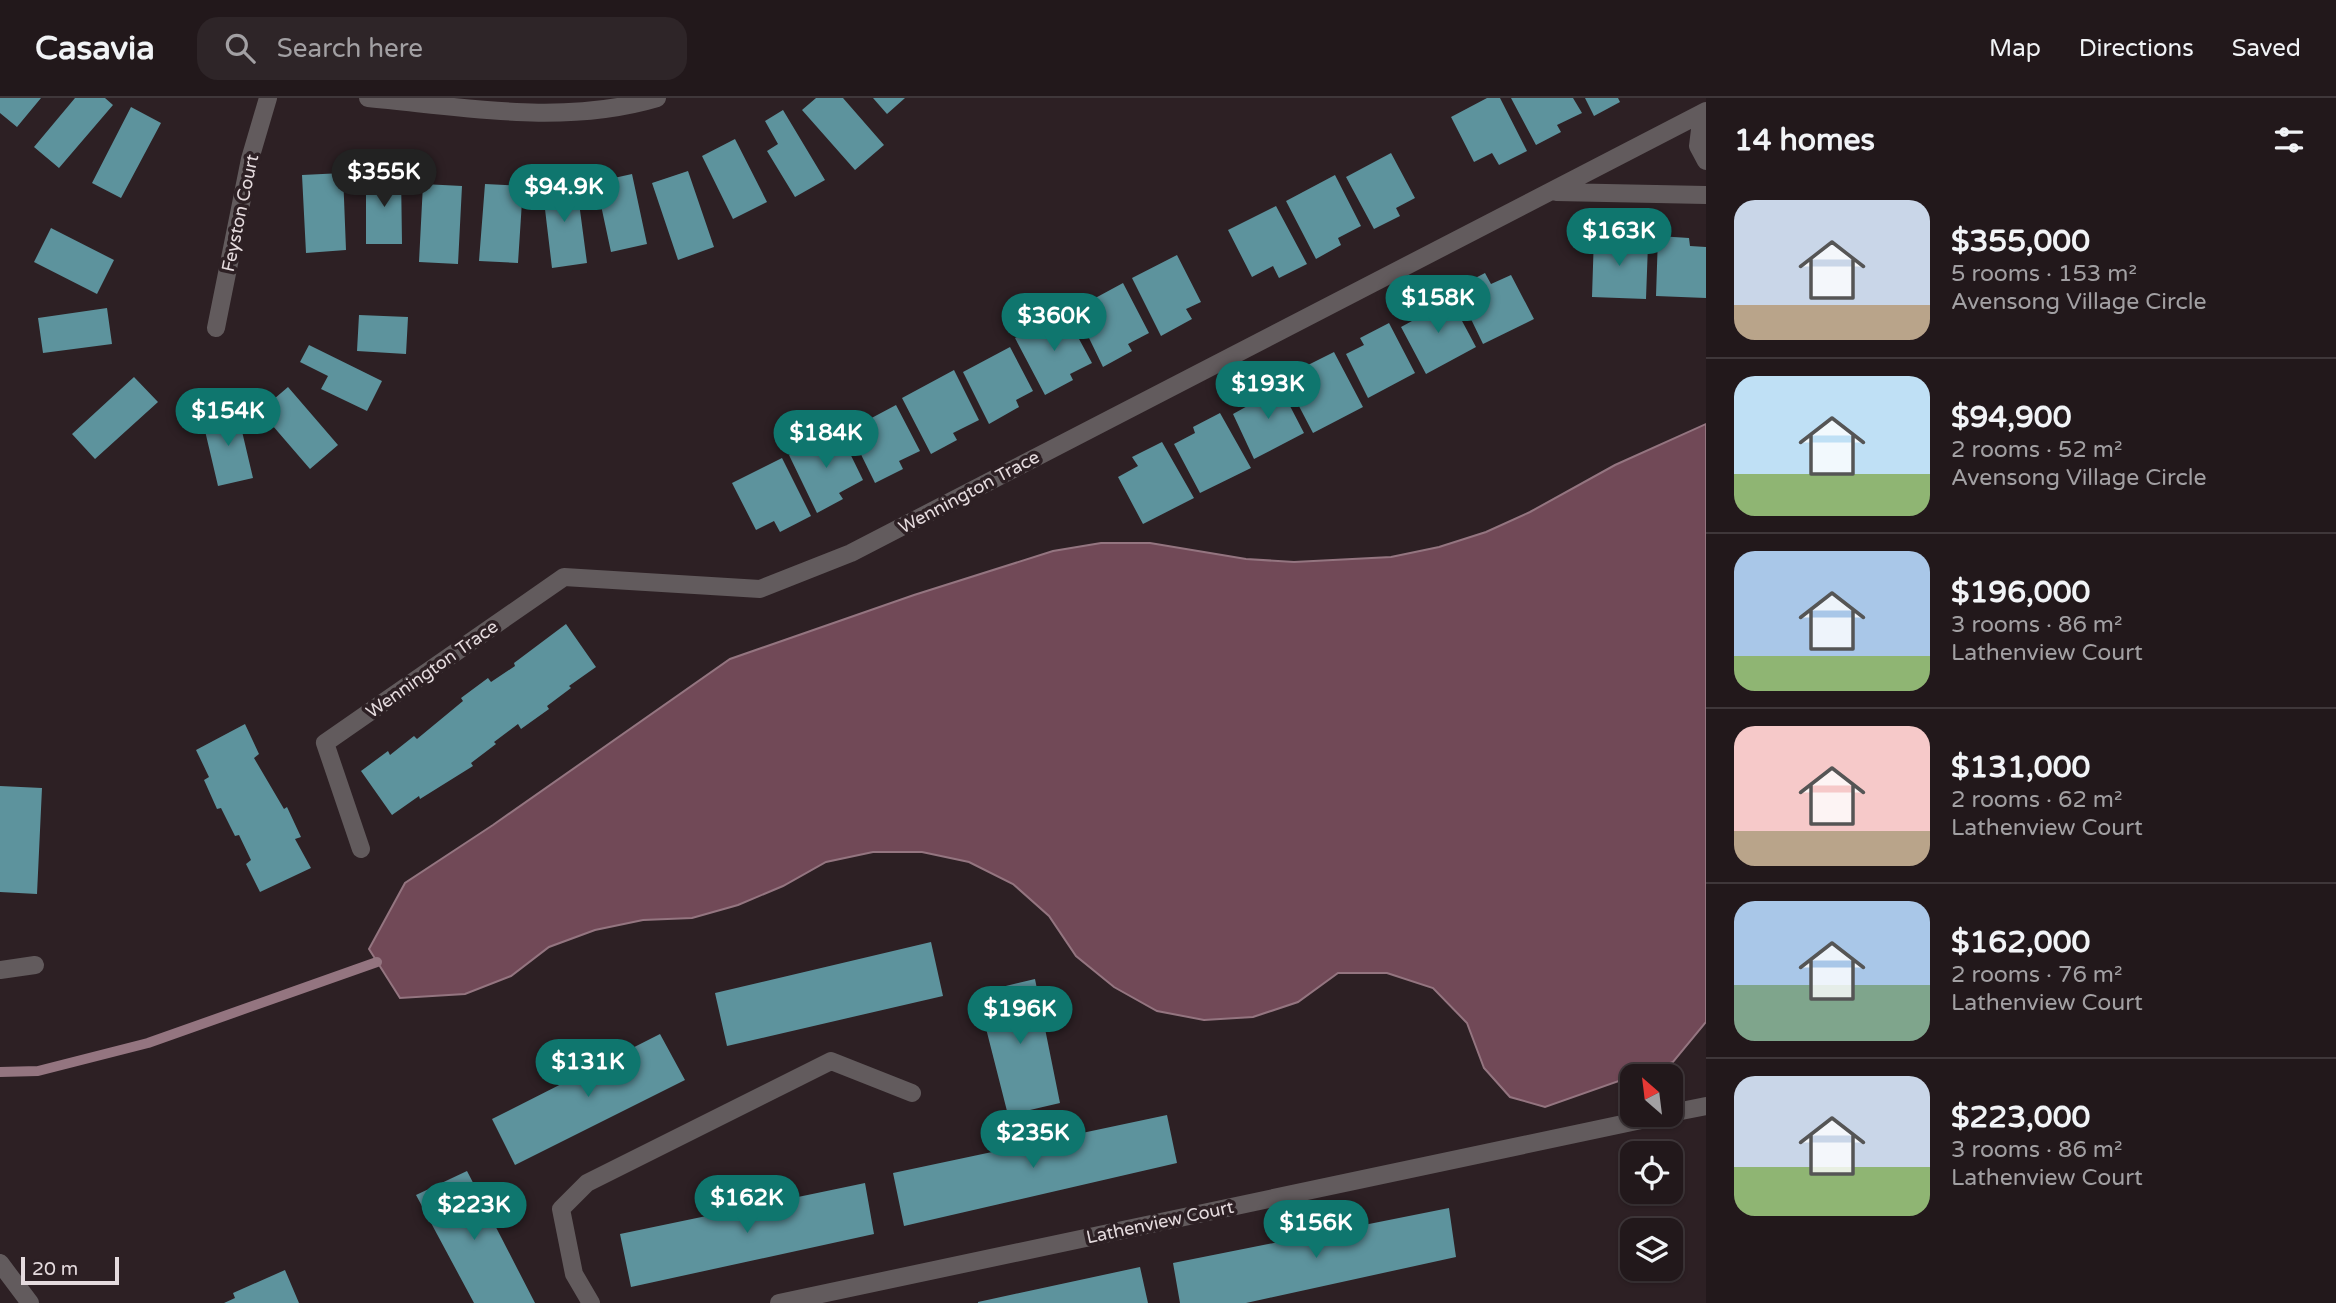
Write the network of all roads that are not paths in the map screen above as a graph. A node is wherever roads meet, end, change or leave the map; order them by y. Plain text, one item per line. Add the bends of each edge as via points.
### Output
1 (268, 98) edge
2 (368, 98) edge
3 (657, 98) edge
4 (1704, 112) edge
5 (1706, 161) edge
6 (1555, 192) junction
7 (1706, 195) edge
8 (216, 328) dead end
9 (361, 849) dead end
10 (35, 965) dead end
11 (0, 970) edge
12 (912, 1093) dead end
13 (1706, 1106) edge
14 (1684, 1110) edge
15 (1620, 1125) edge
16 (0, 1263) edge
17 (30, 1303) edge
18 (591, 1303) edge
19 (779, 1303) edge

1 - 8 street, Feyston Court via 250,159
2 - 3 street via 558,115
4 - 5 street via 1698,146
4 - 6 street, Wennington Trace
6 - 7 street
6 - 9 street, Wennington Trace via 1346,295 851,553 760,589 564,577 325,744
10 - 11 street
12 - 18 street via 831,1061 587,1183 561,1209 573,1274
13 - 14 street
15 - 19 street, Lathenview Court
16 - 17 street

